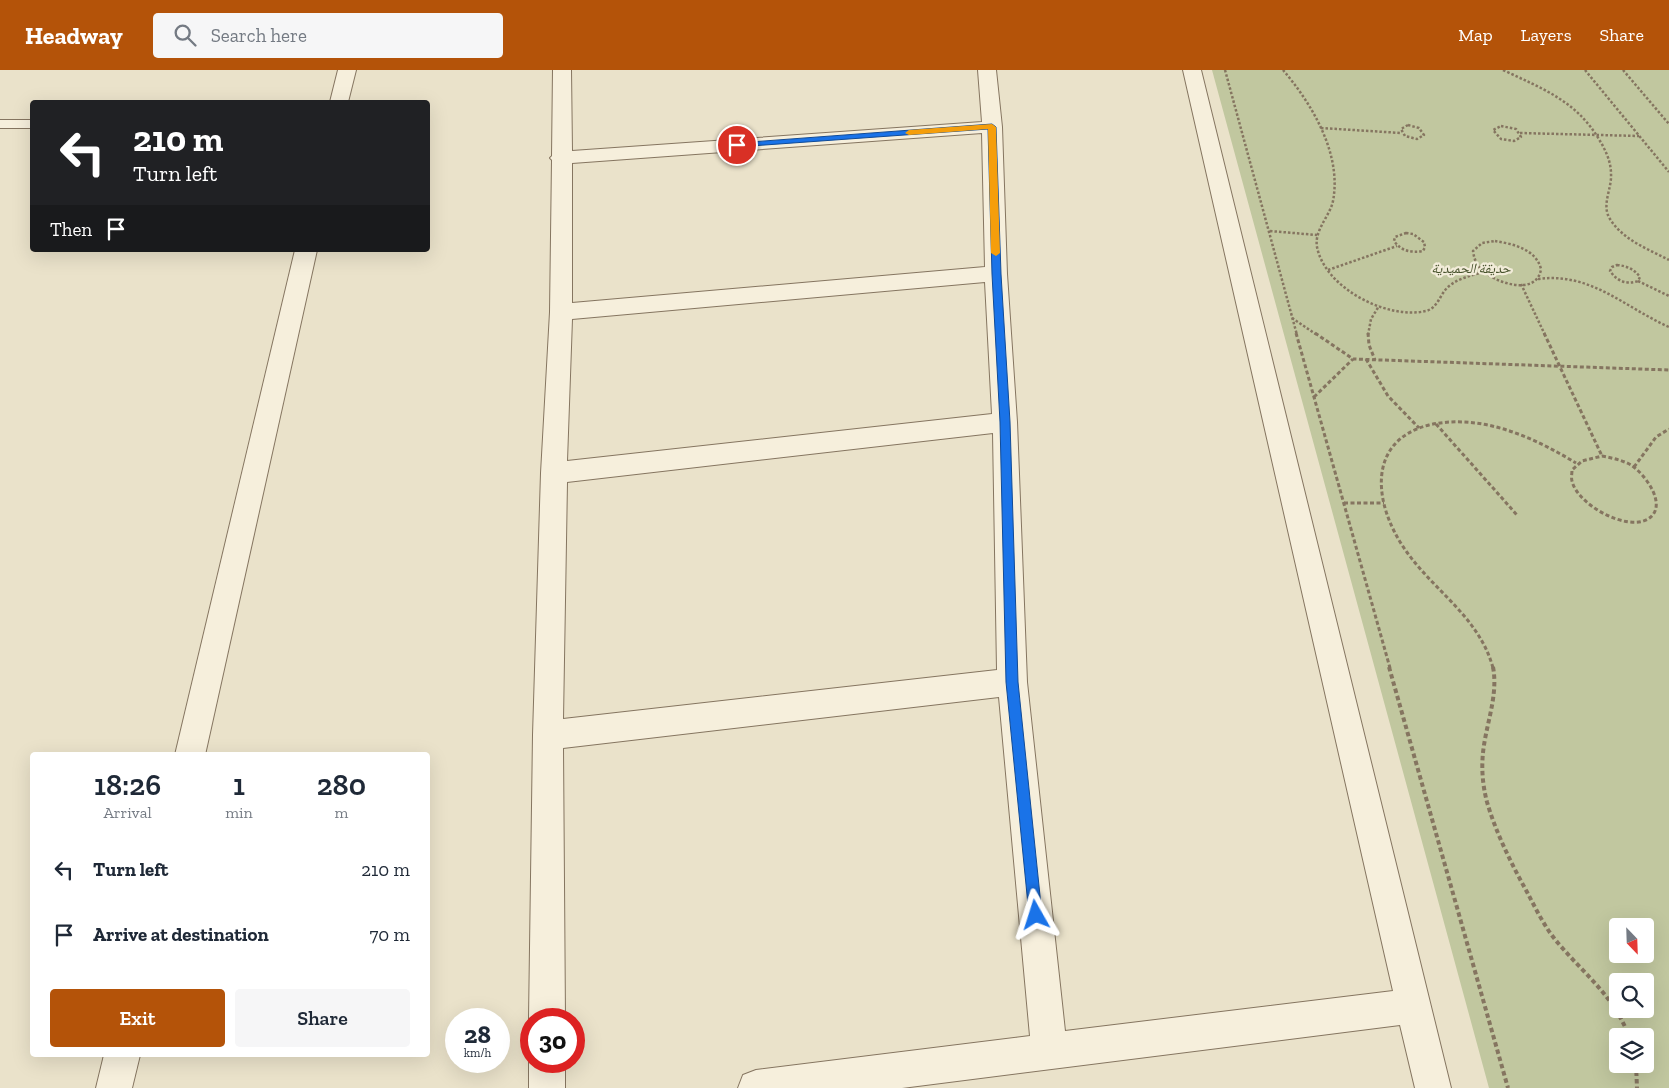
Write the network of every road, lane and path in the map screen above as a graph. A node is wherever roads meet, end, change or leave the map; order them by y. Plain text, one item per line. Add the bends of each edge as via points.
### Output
1 (347, 70) edge
2 (562, 70) edge
3 (987, 70) edge
4 (1192, 70) edge
5 (1225, 70) edge
6 (1283, 70) edge
7 (1504, 70) edge
8 (1585, 70) edge
9 (1623, 70) edge
10 (340, 100) edge
11 (0, 124) edge
12 (30, 124) edge
13 (1669, 124) edge
14 (992, 127) junction
15 (1321, 128) junction
16 (1402, 133) junction
17 (1520, 133) junction
18 (1598, 135) junction
19 (1639, 136) junction
20 (560, 158) junction
21 (1669, 172) edge
22 (1270, 231) junction
23 (1317, 235) junction
24 (1397, 246) junction
25 (306, 252) edge
26 (1669, 260) edge
27 (1328, 270) junction
28 (1483, 272) junction
29 (996, 274) junction
30 (1538, 279) junction
31 (1638, 281) junction
32 (1521, 284) junction
33 (1669, 296) edge
34 (1379, 306) junction
35 (561, 312) junction
36 (1292, 318) junction
37 (1669, 327) edge
38 (1354, 359) junction
39 (1366, 359) junction
40 (1375, 360) junction
41 (1560, 366) junction
42 (1669, 370) edge
43 (1314, 397) junction
44 (1005, 422) junction
45 (1435, 424) junction
46 (1418, 428) junction
47 (1669, 429) edge
48 (1602, 456) junction
49 (1576, 463) junction
50 (1634, 466) junction
51 (554, 473) junction
52 (1659, 493) dead end
53 (1661, 498) dead end
54 (1344, 503) junction
55 (1384, 503) junction
56 (1517, 515) dead end
57 (1012, 682) junction
58 (548, 734) junction
59 (191, 752) edge
60 (1414, 1006) junction
61 (547, 1008) edge
62 (1625, 1028) edge
63 (1049, 1050) junction
64 (122, 1057) edge
65 (547, 1073) edge
66 (1636, 1073) edge
67 (114, 1088) edge
68 (547, 1088) edge
69 (756, 1088) edge
70 (1433, 1088) edge
71 (1508, 1088) edge
72 (1637, 1088) edge

1 - 10 street
2 - 20 street
3 - 14 street
4 - 60 street
5 - 22 path
6 - 15 path via 1302,93
7 - 18 path via 1565,99 1585,117
8 - 19 path
9 - 13 path
11 - 12 lane
14 - 20 street
14 - 29 street
15 - 16 path
15 - 23 path via 1334,191 1329,213
16 - 16 path via 1411,138 1424,135 1414,126 1403,126
17 - 17 path via 1502,126 1493,130 1498,138 1505,141 1518,140
17 - 18 path
18 - 19 path
18 - 26 path via 1609,158 1612,180 1605,209 1610,219 1632,240
19 - 21 path
20 - 35 street
22 - 23 path
22 - 36 path
23 - 27 path via 1319,254
24 - 24 path via 1417,252 1425,247 1419,237 1406,233 1395,237
24 - 27 path
25 - 59 street
27 - 34 path via 1352,293
28 - 30 path via 1476,265 1473,251 1484,242 1500,242 1517,246 1536,258 1541,273
28 - 32 path via 1501,281
28 - 34 path via 1448,287 1440,301 1428,310 1409,313
29 - 35 street
29 - 44 street
30 - 32 path
30 - 37 path via 1560,277 1591,286
31 - 31 path via 1640,277 1632,268 1617,265 1610,271 1618,280 1633,284
31 - 33 path
32 - 41 path
34 - 40 path via 1368,324 1367,336
35 - 51 street
36 - 38 path
36 - 43 path
38 - 39 path
38 - 43 path
39 - 40 path
39 - 46 path via 1387,396
40 - 41 path
41 - 42 path
41 - 48 path
43 - 54 path
44 - 51 street
44 - 57 street
45 - 46 path
45 - 49 path via 1474,423 1516,432
45 - 56 path
46 - 55 path via 1401,438 1388,452 1380,476
47 - 50 path via 1656,437
48 - 49 path
48 - 50 path
49 - 53 path via 1571,472 1577,493 1600,514 1623,521 1645,521 1655,517 1661,508
50 - 52 path via 1647,476
51 - 58 street
54 - 55 path
54 - 71 path
55 - 62 path via 1391,528 1406,554 1462,610 1484,641 1491,658 1496,691 1482,760 1484,791 1501,840 1544,922 1558,942 1596,980 1614,1004
57 - 58 street
57 - 63 street
58 - 61 street
60 - 63 street
60 - 70 street
63 - 69 street
64 - 67 street
65 - 68 street
66 - 72 path

